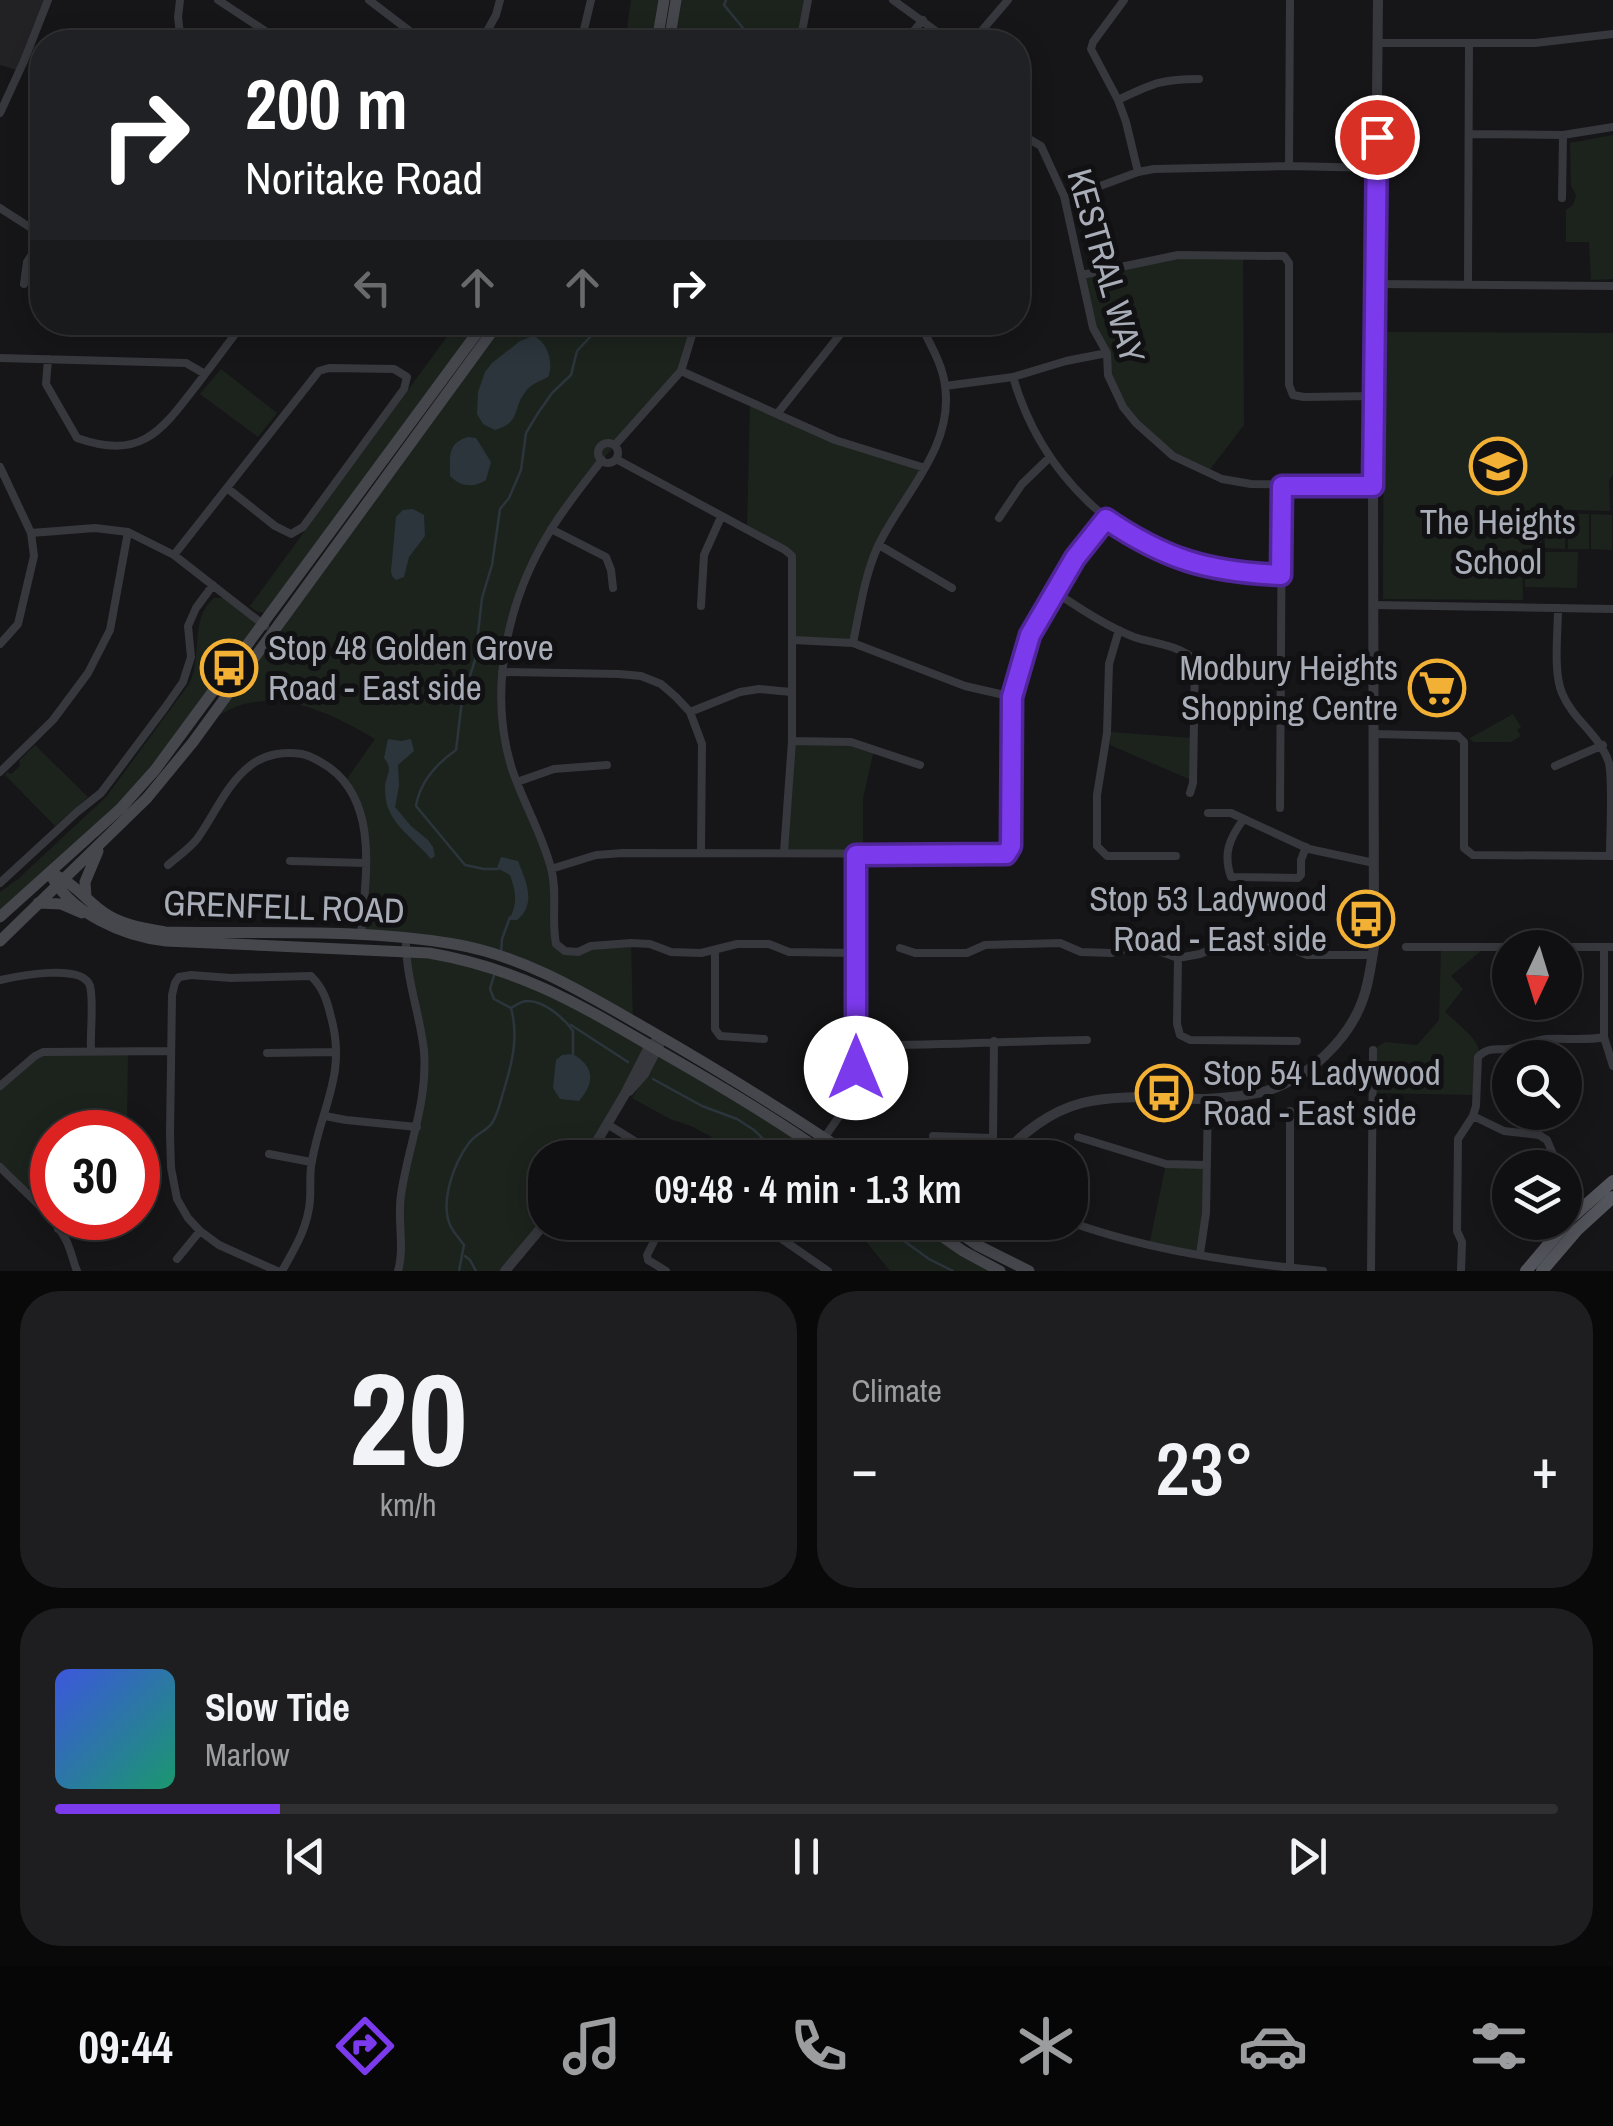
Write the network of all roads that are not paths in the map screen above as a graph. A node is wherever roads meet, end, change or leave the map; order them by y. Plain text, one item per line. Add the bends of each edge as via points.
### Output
1 (48, 0) edge
2 (180, 0) edge
3 (218, 0) edge
4 (500, 0) edge
5 (591, 0) edge
6 (664, 0) edge
7 (676, 0) edge
8 (808, 0) edge
9 (893, 0) edge
10 (1008, 0) edge
11 (1124, 0) edge
12 (1290, 0) edge
13 (1378, 0) edge
14 (371, 1) edge
15 (923, 20) junction
16 (36, 30) edge
17 (180, 30) edge
18 (264, 30) edge
19 (408, 30) edge
20 (488, 30) edge
21 (584, 30) edge
22 (658, 30) edge
23 (672, 30) edge
24 (802, 30) edge
25 (914, 30) edge
26 (936, 30) edge
27 (982, 30) edge
28 (1613, 34) edge
29 (1379, 43) junction
30 (1469, 43) junction
31 (30, 46) edge
32 (1200, 79) dead end
33 (1118, 100) junction
34 (0, 113) edge
35 (1613, 127) edge
36 (1470, 134) junction
37 (1563, 135) junction
38 (1030, 140) edge
39 (1289, 166) junction
40 (1377, 168) junction
41 (1138, 172) junction
42 (1562, 198) dead end
43 (1065, 200) junction
44 (0, 208) edge
45 (30, 229) edge
46 (30, 257) edge
47 (1082, 274) junction
48 (24, 284) dead end
49 (1376, 284) junction
50 (1468, 284) junction
51 (1613, 286) edge
52 (234, 335) edge
53 (476, 335) edge
54 (489, 335) edge
55 (692, 335) edge
56 (840, 335) edge
57 (926, 335) edge
58 (1107, 354) junction
59 (0, 358) edge
60 (48, 358) junction
61 (682, 371) junction
62 (205, 374) junction
63 (1013, 377) junction
64 (946, 386) junction
65 (1375, 396) junction
66 (777, 414) junction
67 (614, 445) junction
68 (1050, 458) junction
69 (616, 459) junction
70 (602, 460) junction
71 (0, 467) edge
72 (925, 468) junction
73 (1282, 486) junction
74 (1373, 486) junction
75 (227, 488) junction
76 (721, 517) junction
77 (998, 518) dead end
78 (1106, 519) junction
79 (551, 529) junction
80 (128, 532) junction
81 (31, 534) junction
82 (879, 544) junction
83 (174, 555) junction
84 (1281, 575) junction
85 (213, 585) junction
86 (613, 588) dead end
87 (952, 588) dead end
88 (1056, 592) junction
89 (1374, 605) junction
90 (702, 606) dead end
91 (1558, 608) junction
92 (1613, 609) edge
93 (268, 628) junction
94 (1119, 630) junction
95 (792, 640) junction
96 (853, 643) junction
97 (0, 644) edge
98 (502, 672) junction
99 (791, 692) junction
100 (1012, 697) junction
101 (690, 712) junction
102 (1374, 734) junction
103 (792, 741) junction
104 (1602, 745) junction
105 (920, 764) dead end
106 (607, 765) dead end
107 (1555, 766) dead end
108 (0, 772) edge
109 (517, 782) junction
110 (1190, 793) dead end
111 (1280, 808) dead end
112 (1208, 813) dead end
113 (1243, 820) junction
114 (102, 842) junction
115 (1306, 847) junction
116 (701, 852) junction
117 (784, 852) junction
118 (856, 855) junction
119 (1176, 856) dead end
120 (1612, 856) edge
121 (290, 861) dead end
122 (366, 862) junction
123 (1374, 863) junction
124 (168, 865) dead end
125 (551, 869) junction
126 (50, 873) junction
127 (0, 883) edge
128 (61, 883) junction
129 (86, 897) junction
130 (38, 903) junction
131 (0, 918) edge
132 (100, 920) junction
133 (361, 935) junction
134 (0, 941) edge
135 (406, 945) junction
136 (1406, 947) dead end
137 (1609, 947) edge
138 (900, 948) dead end
139 (714, 950) junction
140 (856, 953) junction
141 (1372, 955) junction
142 (1178, 958) junction
143 (0, 980) edge
144 (1604, 1037) junction
145 (764, 1039) dead end
146 (1087, 1040) dead end
147 (1296, 1040) dead end
148 (994, 1041) junction
149 (656, 1044) junction
150 (856, 1045) junction
151 (90, 1050) junction
152 (1373, 1050) dead end
153 (171, 1051) junction
154 (336, 1052) junction
155 (267, 1053) dead end
156 (1613, 1066) edge
157 (0, 1086) edge
158 (1208, 1098) junction
159 (1290, 1111) dead end
160 (326, 1116) junction
161 (1473, 1116) junction
162 (607, 1124) junction
163 (417, 1127) junction
164 (932, 1136) dead end
165 (1078, 1137) dead end
166 (597, 1140) edge
167 (633, 1140) edge
168 (817, 1140) edge
169 (823, 1140) edge
170 (1015, 1140) edge
171 (1551, 1150) edge
172 (269, 1154) dead end
173 (311, 1162) junction
174 (1206, 1165) junction
175 (0, 1167) edge
176 (1613, 1181) edge
177 (1613, 1197) edge
178 (30, 1199) edge
179 (1088, 1227) edge
180 (200, 1231) junction
181 (66, 1240) edge
182 (531, 1240) edge
183 (655, 1240) edge
184 (783, 1240) edge
185 (966, 1240) edge
186 (971, 1240) edge
187 (1200, 1254) junction
188 (178, 1260) dead end
189 (513, 1261) junction
190 (1290, 1268) junction
191 (77, 1271) edge
192 (280, 1271) edge
193 (398, 1271) edge
194 (505, 1271) edge
195 (524, 1271) edge
196 (666, 1271) edge
197 (828, 1271) edge
198 (1000, 1271) edge
199 (1029, 1271) edge
200 (1323, 1271) edge
201 (1371, 1271) edge
202 (1462, 1271) edge
203 (1526, 1271) edge
204 (1542, 1271) edge

1 - 16 street
2 - 17 street
3 - 18 street
4 - 20 street
5 - 21 street
6 - 22 main road
7 - 23 main road
8 - 24 street
9 - 15 street
10 - 27 street
11 - 33 street via 1091,49
12 - 39 street
13 - 29 street
14 - 19 street
15 - 25 street
15 - 26 street
28 - 30 street
29 - 30 street
29 - 40 street
30 - 36 street
31 - 34 street
32 - 33 street via 1157,82
33 - 41 street
35 - 37 street
36 - 37 street
36 - 50 street
37 - 42 street
38 - 43 street, KESTRAL WAY via 1040,146
39 - 40 street
39 - 41 street
40 - 49 street
41 - 43 street
43 - 47 street, KESTRAL WAY
44 - 45 street
46 - 48 street
47 - 58 street, KESTRAL WAY
47 - 65 street via 1178,255 1284,256 1292,394
49 - 50 street
49 - 65 street
50 - 51 street
52 - 62 street
53 - 93 main road
54 - 93 main road
55 - 61 street
56 - 66 street
57 - 64 street
58 - 63 street
58 - 73 street, KESTRAL WAY via 1108,375 1123,407 1173,456 1222,479
59 - 60 street
60 - 62 street via 186,363
60 - 62 street via 46,384 77,438 113,446 154,435
61 - 66 street
61 - 67 street
63 - 64 street
63 - 68 street
64 - 72 street via 943,424
65 - 74 street
66 - 72 street
67 - 69 street
67 - 70 street via 600,448
68 - 77 street
68 - 78 street
69 - 70 street
69 - 76 street
70 - 79 street
71 - 81 street
72 - 82 street
73 - 74 street, KESTRAL WAY
73 - 84 street
74 - 89 street
75 - 75 street via 319,371 394,369 407,376 303,528 291,534
75 - 83 street
76 - 90 street via 704,556
76 - 95 street via 792,556
78 - 84 street via 1190,562
78 - 88 street
79 - 86 street via 606,558
79 - 98 street via 514,605
80 - 81 street
80 - 83 street
80 - 108 street via 110,630 88,673 54,720
81 - 97 street via 34,556 18,624
82 - 87 street
82 - 96 street
83 - 85 street
84 - 111 street
85 - 93 street
85 - 127 street via 188,626 191,657 183,682 142,740 101,793
88 - 94 street
88 - 100 street via 1030,635
89 - 91 street
89 - 102 street
91 - 92 street
91 - 104 street via 1560,690
93 - 114 main road via 193,742
93 - 126 main road via 156,770
94 - 110 street via 1186,651 1195,660
94 - 119 street via 1109,664 1096,846 1107,856
95 - 96 street
95 - 99 street
96 - 100 street via 964,686
98 - 101 street via 641,676
98 - 109 street via 503,725
99 - 101 street via 740,692
99 - 103 street
100 - 118 street via 1006,854
101 - 116 street via 702,744
102 - 120 street via 1458,736 1464,742 1464,848 1473,855
102 - 123 street
103 - 105 street via 851,742
103 - 117 street
104 - 107 street
104 - 120 street via 1611,768
106 - 109 street via 554,769
109 - 125 street
112 - 113 street
113 - 115 street
113 - 115 street via 1228,843 1231,878 1298,878
114 - 128 main road
114 - 129 main road via 86,876
115 - 123 street
116 - 117 street
116 - 125 street via 596,855
117 - 118 street
118 - 140 street
121 - 122 street
122 - 124 street via 350,791 324,764 289,752 256,761 241,774 194,843
122 - 133 street
123 - 141 street
125 - 139 street via 553,928 556,944 566,951 631,942 671,952
126 - 128 main road, GRENFELL ROAD
126 - 131 main road
128 - 129 main road, GRENFELL ROAD
128 - 130 main road
128 - 132 main road, GRENFELL ROAD
129 - 133 main road, GRENFELL ROAD via 117,920 165,932
130 - 132 main road via 61,904
130 - 134 main road
132 - 135 main road, GRENFELL ROAD via 166,941
133 - 135 main road, GRENFELL ROAD
135 - 149 main road, GRENFELL ROAD via 509,966
135 - 163 street via 423,1048
136 - 137 street
137 - 144 street
138 - 142 street via 968,953 985,944 1060,944 1081,952 1153,949
139 - 140 street via 769,944 789,952
139 - 145 street via 716,1029 720,1036
140 - 150 street
141 - 142 street via 1217,947
141 - 158 street via 1358,1012 1331,1049 1266,1091
142 - 147 street via 1180,1034 1190,1040
143 - 151 street via 34,974 85,978
144 - 156 street
144 - 161 street via 1542,1039 1481,1053
146 - 148 street
148 - 150 street
148 - 164 street via 993,1138
149 - 162 street
149 - 168 main road, GRENFELL ROAD via 747,1087
150 - 169 street via 850,1094
151 - 153 street
151 - 157 street via 44,1052
152 - 201 street
153 - 154 street via 172,995 179,978 298,974 311,976 325,993
153 - 180 street via 171,1168 178,1200
154 - 155 street
154 - 160 street
158 - 170 street via 1080,1103
158 - 174 street
159 - 190 street
160 - 163 street
160 - 173 street
161 - 171 street via 1504,1131 1539,1135
161 - 202 street via 1458,1139
162 - 166 street
162 - 167 street
163 - 193 street via 401,1191
165 - 174 street via 1166,1164
172 - 173 street
173 - 192 street via 307,1220
174 - 187 street
175 - 178 street
176 - 203 main road
177 - 204 main road
179 - 187 street
180 - 188 street
180 - 192 street
181 - 191 street
182 - 189 street
183 - 196 street via 648,1260
184 - 197 street
185 - 198 main road
186 - 199 main road
187 - 190 street
189 - 194 street
189 - 195 street
190 - 200 street

